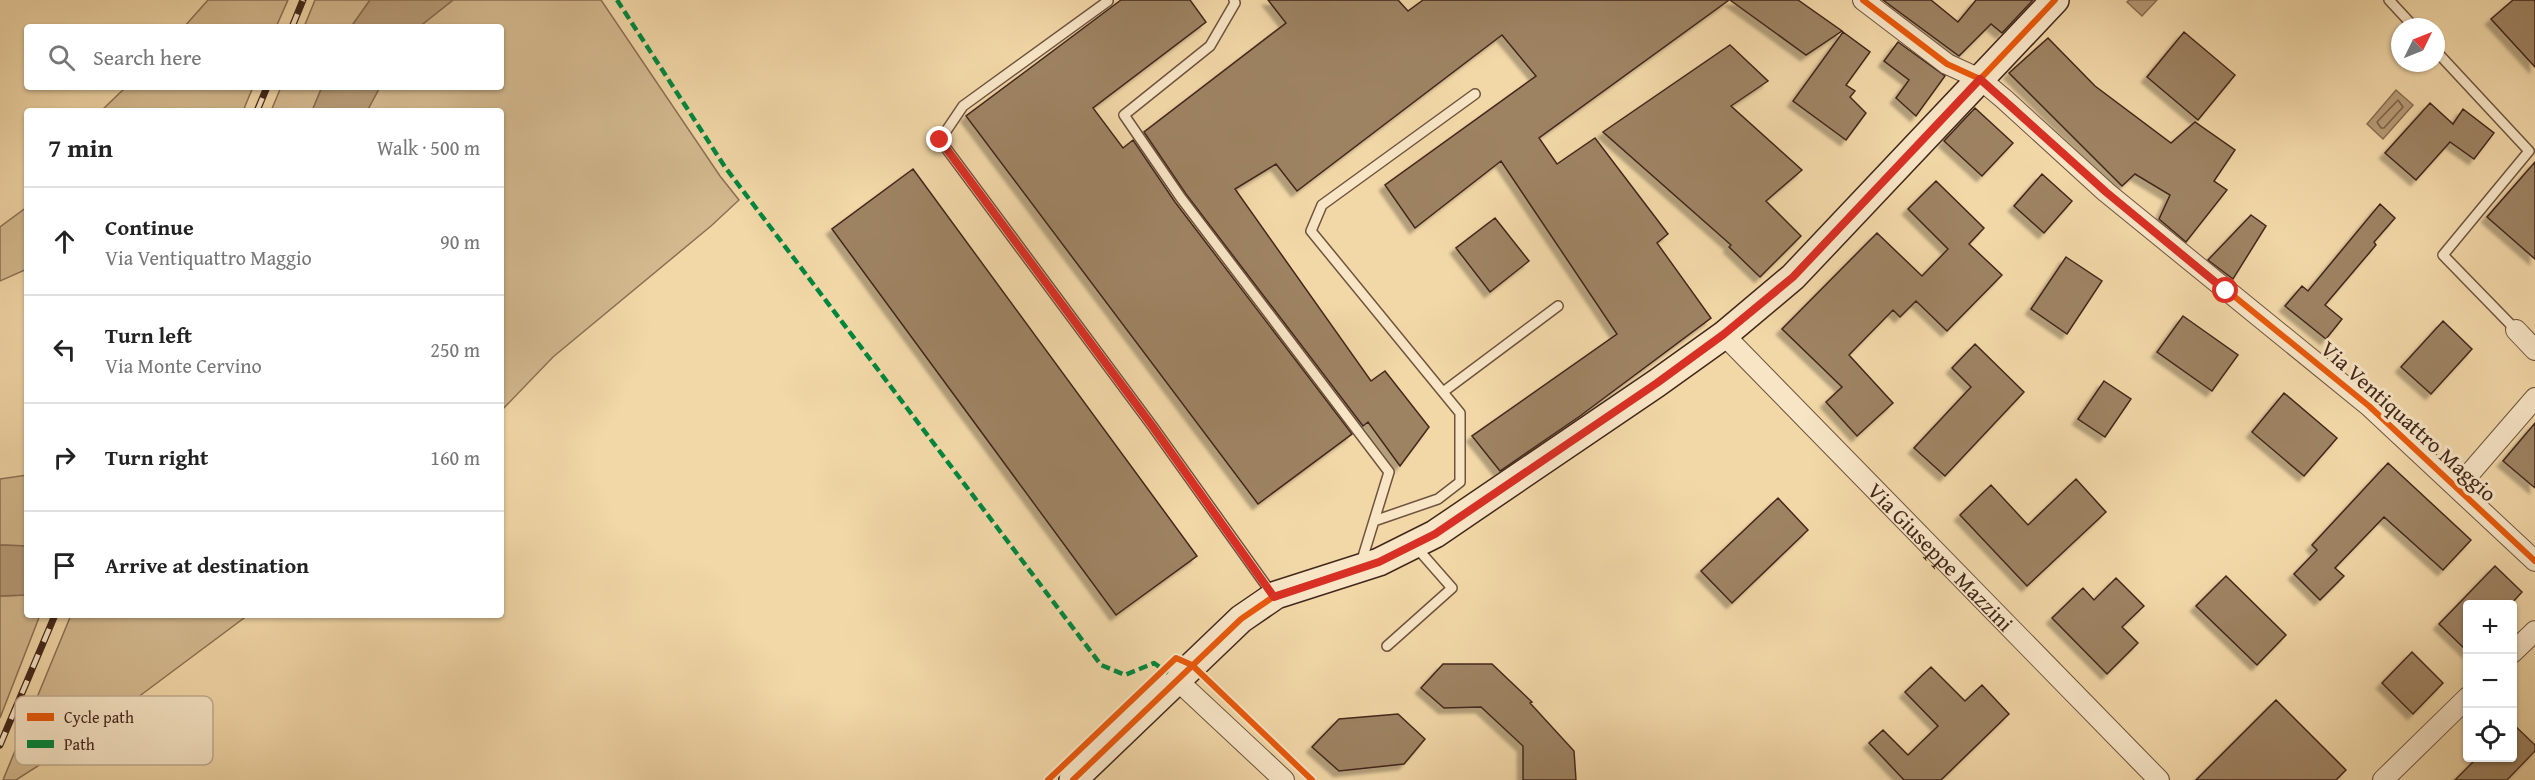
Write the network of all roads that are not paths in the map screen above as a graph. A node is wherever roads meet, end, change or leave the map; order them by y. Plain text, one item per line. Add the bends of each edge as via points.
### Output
1 (1108, 0) edge
2 (1234, 0) edge
3 (1863, 0) edge
4 (2055, 0) edge
5 (2389, 0) edge
6 (2406, 18) edge
7 (2445, 61) edge
8 (1980, 79) junction
9 (1475, 94) dead end
10 (1558, 306) dead end
11 (2516, 330) joint
12 (1724, 334) junction
13 (2535, 350) edge
14 (1443, 392) junction
15 (2535, 398) edge
16 (2458, 487) junction
17 (1374, 521) junction
18 (1414, 545) junction
19 (2535, 561) edge
20 (1359, 568) junction
21 (1274, 597) junction
22 (2535, 632) edge
23 (1387, 646) dead end
24 (2517, 648) edge
25 (1177, 680) junction
26 (2463, 702) edge
27 (1073, 780) edge
28 (1284, 780) edge
29 (2159, 780) edge
30 (2382, 780) edge

1 - 21 lane via 963,106 940,140
2 - 17 lane via 1210,46 1124,115 1181,198 1389,472
3 - 8 street, Via Ventiquattro Maggio via 1947,64
4 - 8 street
5 - 6 lane
7 - 11 lane via 2529,151 2443,255
8 - 12 street via 1793,277
8 - 16 street, Via Ventiquattro Maggio via 2106,192 2369,406
9 - 14 lane via 1322,205 1311,231
10 - 14 lane
11 - 13 street
12 - 18 street
12 - 29 street, Via Giuseppe Mazzini
14 - 17 lane via 1460,413 1461,482 1438,499
15 - 16 street
16 - 19 street, Via Ventiquattro Maggio
17 - 20 lane
18 - 20 street
18 - 23 lane via 1452,588
20 - 21 street
21 - 25 street via 1241,619
22 - 24 street
25 - 27 street
25 - 28 street
26 - 30 street

